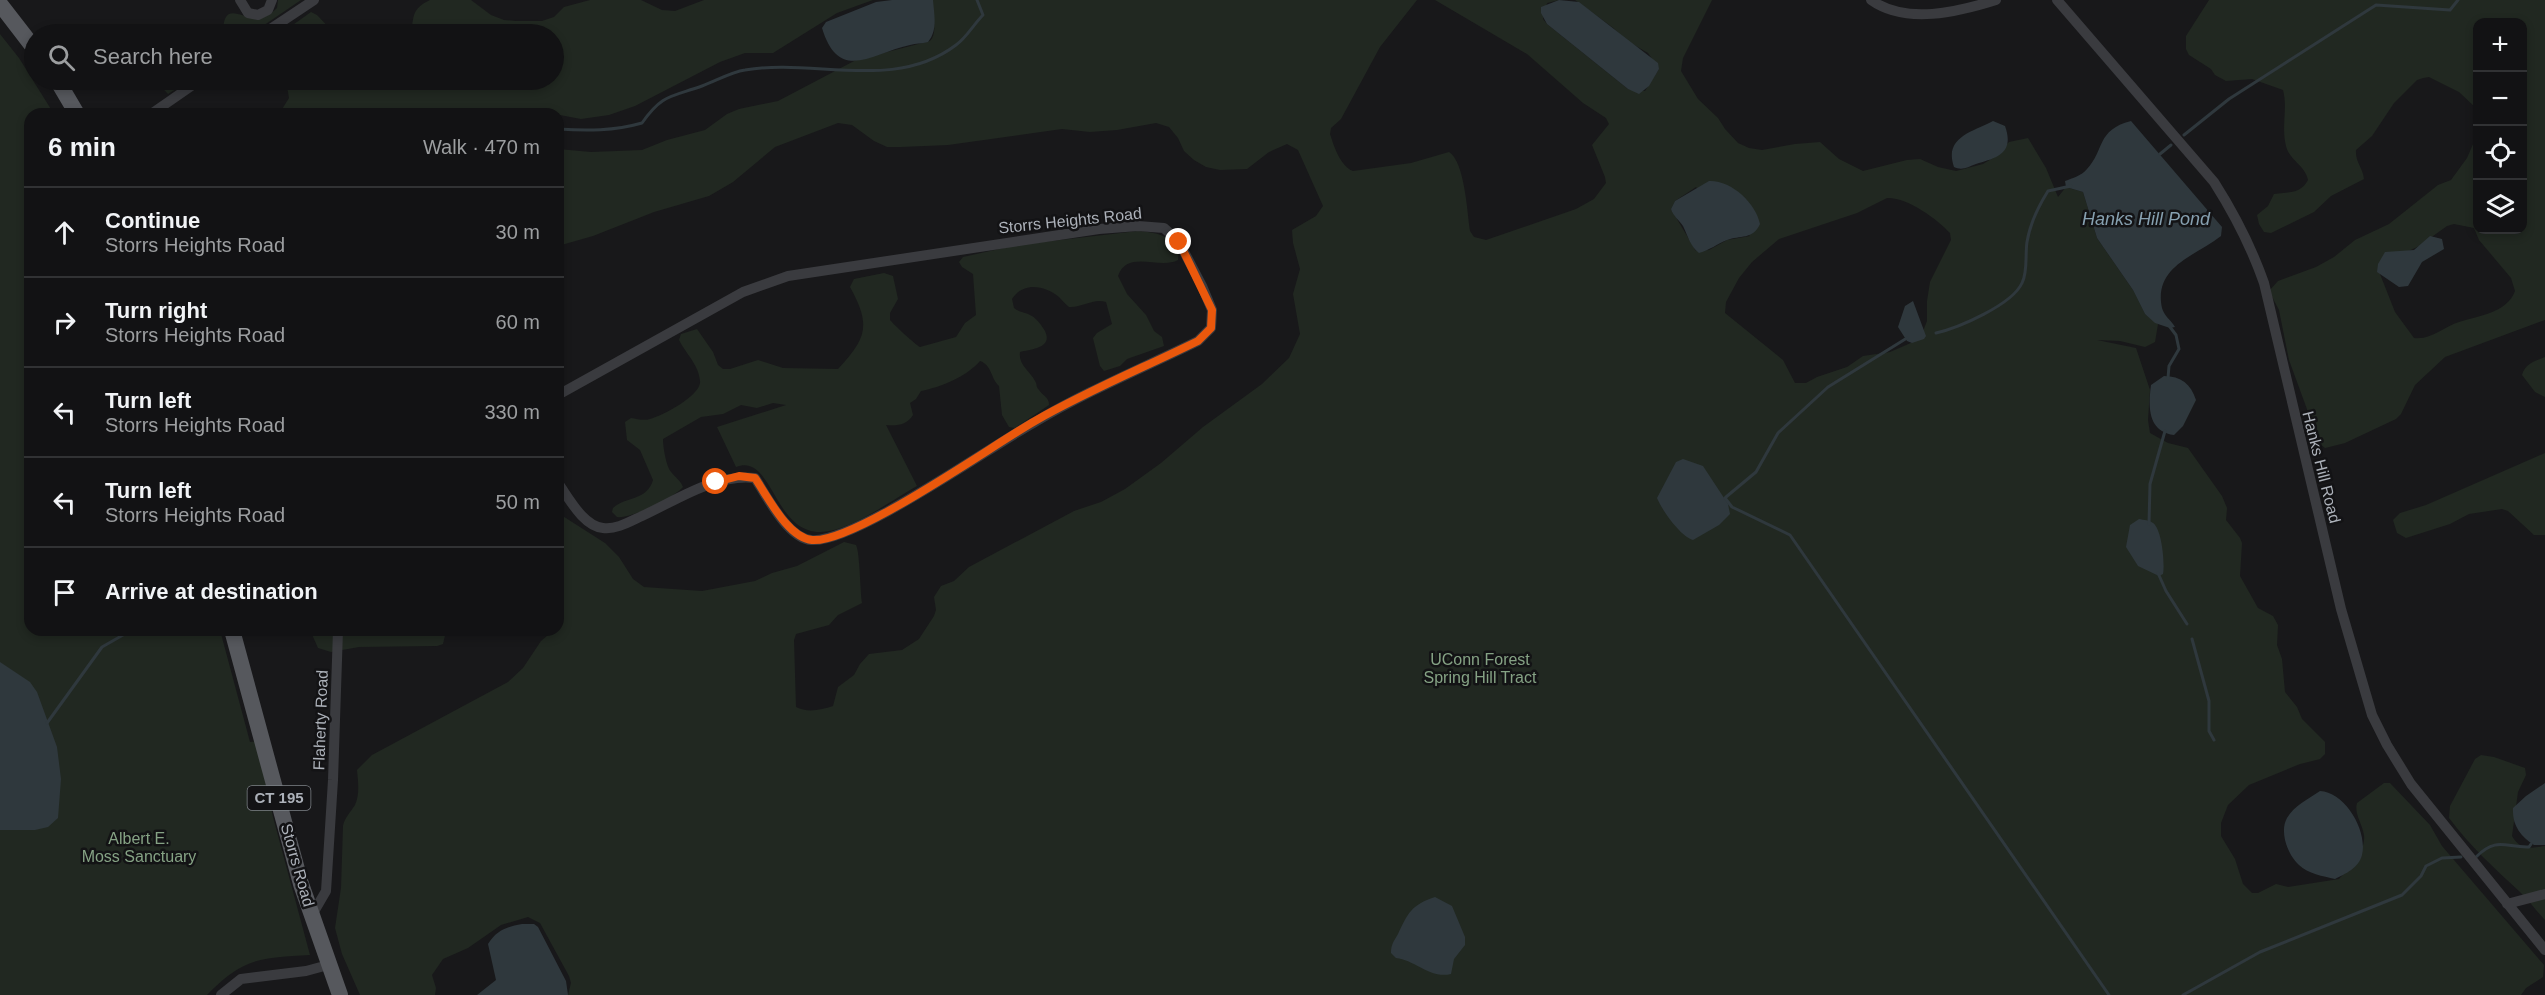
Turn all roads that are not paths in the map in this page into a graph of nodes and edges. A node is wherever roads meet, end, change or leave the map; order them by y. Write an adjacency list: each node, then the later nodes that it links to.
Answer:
1 (240, 0): 2 (street)
2 (272, 0)
3 (314, 0): 8 (street)
4 (1871, 0): 5 (street)
5 (1996, 0)
6 (2056, 0): 19 (street, Hanks Hill Road)
7 (0, 4): 9 (main road)
8 (278, 24)
9 (24, 35)
10 (63, 90): 12 (main road)
11 (186, 90): 13 (street)
12 (73, 108)
13 (160, 108)
14 (564, 392): 15 (street, Storrs Heights Road)
15 (564, 491)
16 (234, 636): 20 (main road, Storrs Road / CT 195)
17 (338, 636): 20 (street, Flaherty Road)
18 (2545, 894): 19 (street)
19 (2507, 904): 21 (street, Hanks Hill Road)
20 (312, 915): 22 (main road, Storrs Road / CT 195)
21 (2545, 950)
22 (328, 965): 23 (street); 24 (main road, Storrs Road / CT 195)
23 (221, 995)
24 (340, 995)

